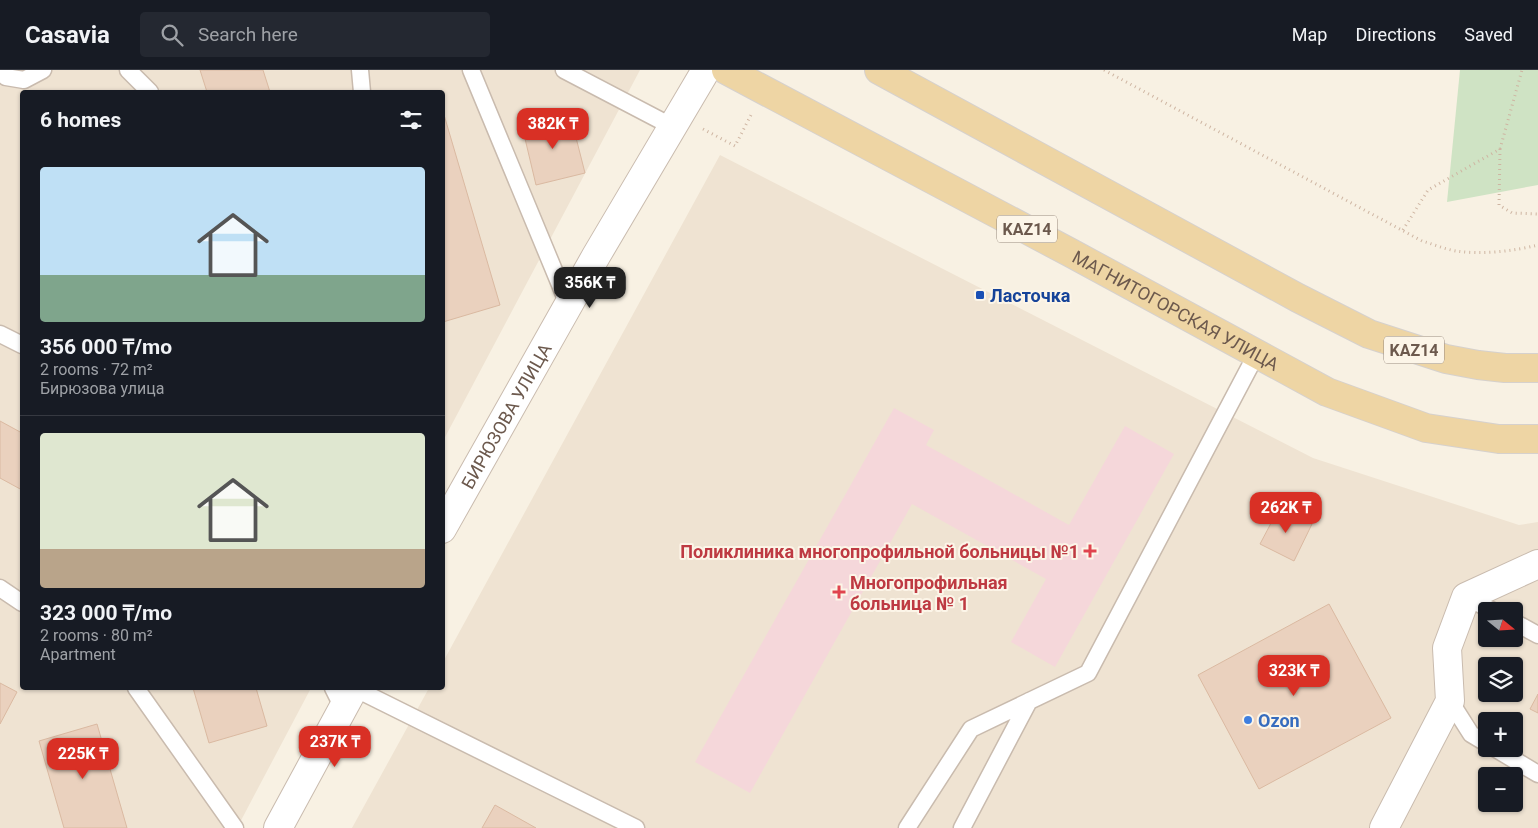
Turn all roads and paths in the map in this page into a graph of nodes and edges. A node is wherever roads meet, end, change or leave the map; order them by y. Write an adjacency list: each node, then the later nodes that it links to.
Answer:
1 (43, 70): 11 (lane)
2 (128, 70): 12 (lane)
3 (360, 70): 13 (lane)
4 (471, 70): 19 (lane)
5 (564, 70): 14 (lane)
6 (706, 70): 14 (street, БИРЮЗОВА УЛИЦА)
7 (726, 70): 22 (main road, МАГНИТОГОРСКАЯ УЛИЦА / KAZ14)
8 (879, 70): 23 (main road, KAZ14)
9 (1104, 70): 17 (path)
10 (1522, 70): 15 (path)
11 (0, 73)
12 (148, 90)
13 (362, 90)
14 (673, 127): 19 (street, БИРЮЗОВА УЛИЦА)
15 (1500, 149): 16 (path); 17 (path)
16 (1538, 214)
17 (1403, 230): 18 (path)
18 (1538, 245)
19 (568, 304): 25 (street, БИРЮЗОВА УЛИЦА)
20 (0, 334): 21 (lane)
21 (20, 344)
22 (1257, 353): 24 (main road, МАГНИТОГОРСКАЯ УЛИЦА / KAZ14); 35 (lane)
23 (1538, 368)
24 (1538, 439)
25 (445, 519)
26 (1538, 564): 28 (street)
27 (0, 588): 29 (lane)
28 (1466, 597): 30 (lane); 36 (street)
29 (20, 602)
30 (1478, 603)
31 (1523, 627): 32 (lane)
32 (1538, 635)
33 (137, 690): 40 (lane)
34 (343, 694): 41 (street); 42 (lane)
35 (1029, 701): 43 (lane); 44 (lane)
36 (1450, 701): 37 (lane); 45 (street)
37 (1478, 738)
38 (1509, 757): 39 (lane)
39 (1538, 774)
40 (235, 828)
41 (278, 828)
42 (636, 828)
43 (906, 828)
44 (962, 828)
45 (1384, 828)

